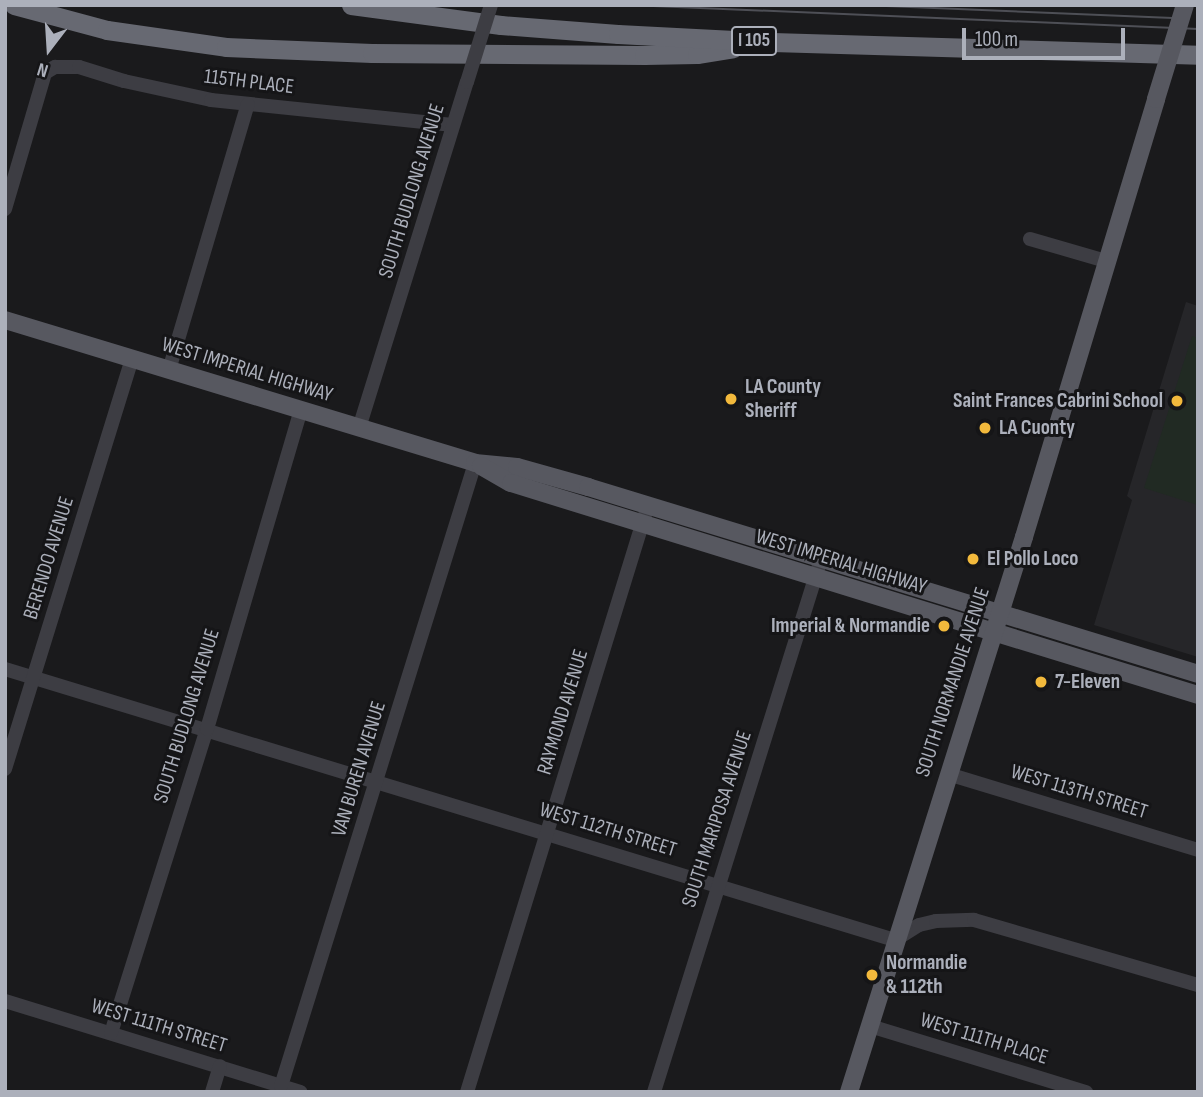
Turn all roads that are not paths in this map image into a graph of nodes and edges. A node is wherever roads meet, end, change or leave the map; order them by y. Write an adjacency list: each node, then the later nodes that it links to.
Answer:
1 (15, 5): 5 (highway)
2 (351, 5): 5 (highway, I 105)
3 (491, 5): 8 (street, SOUTH BUDLONG AVENUE, bridge)
4 (1185, 5): 11 (main road, SOUTH NORMANDIE AVENUE, bridge)
5 (772, 42): 6 (highway, I 105)
6 (1198, 55)
7 (248, 104): 8 (street, 115TH PLACE); 9 (street, 115TH PLACE); 14 (street)
8 (453, 125): 16 (street, SOUTH BUDLONG AVENUE)
9 (5, 209)
10 (1030, 239): 11 (street)
11 (1106, 261): 24 (main road, SOUTH NORMANDIE AVENUE)
12 (5, 320): 13 (main road, WEST IMPERIAL HIGHWAY)
13 (132, 359): 14 (main road, WEST IMPERIAL HIGHWAY); 28 (street, BERENDO AVENUE)
14 (169, 370): 15 (main road, WEST IMPERIAL HIGHWAY)
15 (301, 410): 16 (main road, WEST IMPERIAL HIGHWAY); 30 (street, SOUTH BUDLONG AVENUE)
16 (359, 428): 17 (main road, WEST IMPERIAL HIGHWAY)
17 (475, 463): 18 (main road, WEST IMPERIAL HIGHWAY); 19 (main road, WEST IMPERIAL HIGHWAY); 33 (street, VAN BUREN AVENUE)
18 (511, 483): 19 (main road); 21 (main road, WEST IMPERIAL HIGHWAY)
19 (619, 497): 20 (main road, WEST IMPERIAL HIGHWAY)
20 (648, 505): 21 (street, RAYMOND AVENUE); 22 (main road, WEST IMPERIAL HIGHWAY)
21 (643, 524): 23 (main road, WEST IMPERIAL HIGHWAY); 34 (street, RAYMOND AVENUE)
22 (821, 559): 23 (street, SOUTH MARIPOSA AVENUE); 24 (main road, WEST IMPERIAL HIGHWAY)
23 (816, 578): 25 (main road, WEST IMPERIAL HIGHWAY); 36 (street, SOUTH MARIPOSA AVENUE)
24 (999, 614): 25 (main road, SOUTH NORMANDIE AVENUE); 27 (main road, WEST IMPERIAL HIGHWAY)
25 (993, 633): 29 (main road, WEST IMPERIAL HIGHWAY); 32 (main road, SOUTH NORMANDIE AVENUE)
26 (5, 669): 28 (street, WEST 112TH STREET)
27 (1198, 674)
28 (34, 678): 30 (street, WEST 112TH STREET); 31 (street, BERENDO AVENUE)
29 (1198, 695)
30 (206, 729): 33 (street, WEST 112TH STREET); 41 (street, SOUTH BUDLONG AVENUE)
31 (5, 769)
32 (948, 774): 35 (street, WEST 113TH STREET); 37 (main road, SOUTH NORMANDIE AVENUE)
33 (377, 782): 34 (street, WEST 112TH STREET); 43 (street, VAN BUREN AVENUE)
34 (548, 833): 36 (street, WEST 112TH STREET); 46 (street, RAYMOND AVENUE)
35 (1198, 850)
36 (718, 885): 37 (street, WEST 112TH STREET); 47 (street, SOUTH MARIPOSA AVENUE)
37 (895, 940): 38 (street); 40 (main road, SOUTH NORMANDIE AVENUE)
38 (1198, 985)
39 (5, 1001): 41 (street, WEST 111TH STREET)
40 (870, 1026): 48 (main road, SOUTH NORMANDIE AVENUE); 49 (street, WEST 111TH PLACE)
41 (111, 1033): 42 (street, WEST 111TH STREET)
42 (220, 1066): 43 (street, WEST 111TH STREET); 44 (street)
43 (281, 1086): 45 (street, WEST 111TH STREET)
44 (212, 1092)
45 (300, 1092)
46 (467, 1092)
47 (654, 1092)
48 (849, 1092)
49 (1086, 1092)

